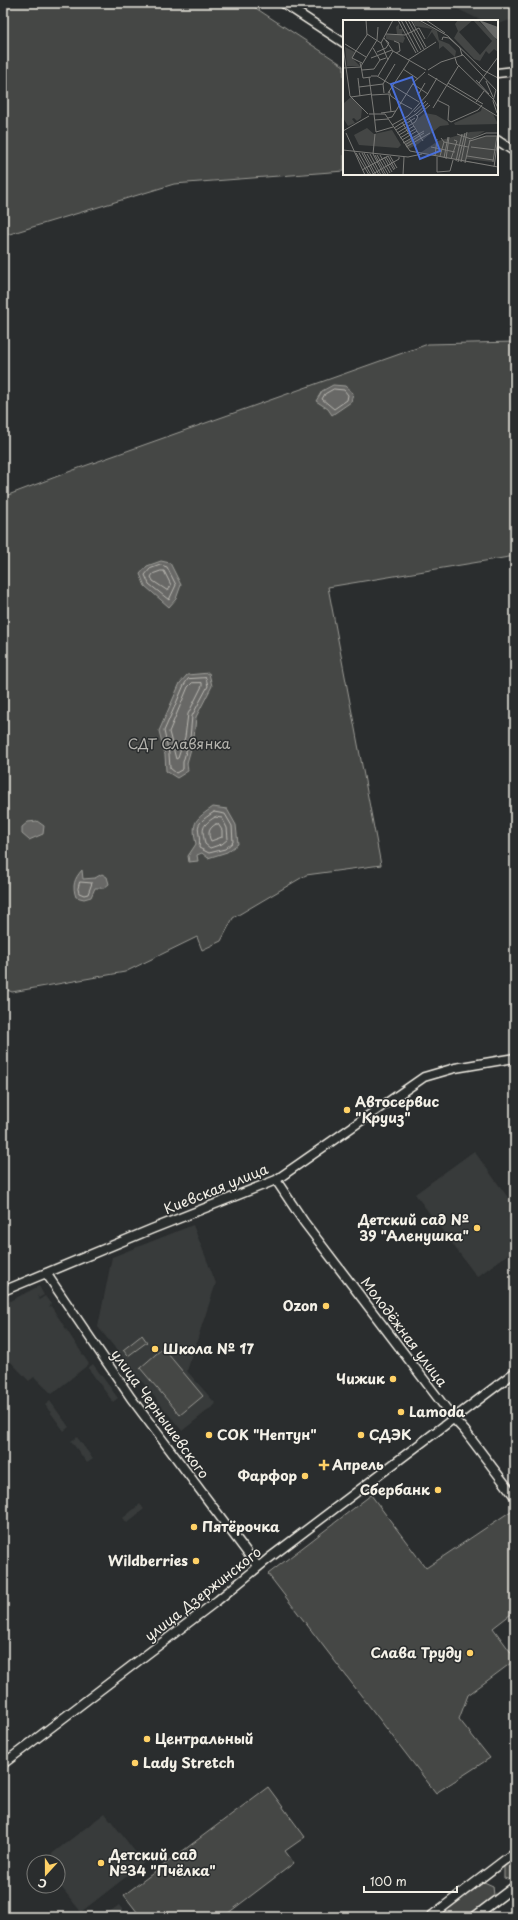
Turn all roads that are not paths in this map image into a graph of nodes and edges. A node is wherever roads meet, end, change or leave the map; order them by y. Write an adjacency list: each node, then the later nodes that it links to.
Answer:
1 (283, 3): 2 (main road)
2 (343, 41)
3 (515, 71): 4 (main road)
4 (498, 73)
5 (498, 141): 6 (main road)
6 (515, 152)
7 (515, 1058): 8 (main road, Киевская улица)
8 (276, 1180): 9 (main road, Киевская улица); 12 (main road, Молодёжная улица)
9 (46, 1273): 10 (main road, Киевская улица); 14 (main road, улица Чернышевского)
10 (3, 1291)
11 (515, 1372): 12 (main road, улица Дзержинского)
12 (454, 1419): 13 (main road, Молодёжная улица); 14 (main road, улица Дзержинского)
13 (515, 1497)
14 (258, 1567): 15 (main road, улица Дзержинского)
15 (3, 1764)
16 (515, 1852): 18 (main road)
17 (515, 1886): 19 (main road)
18 (430, 1917)
19 (474, 1917)

